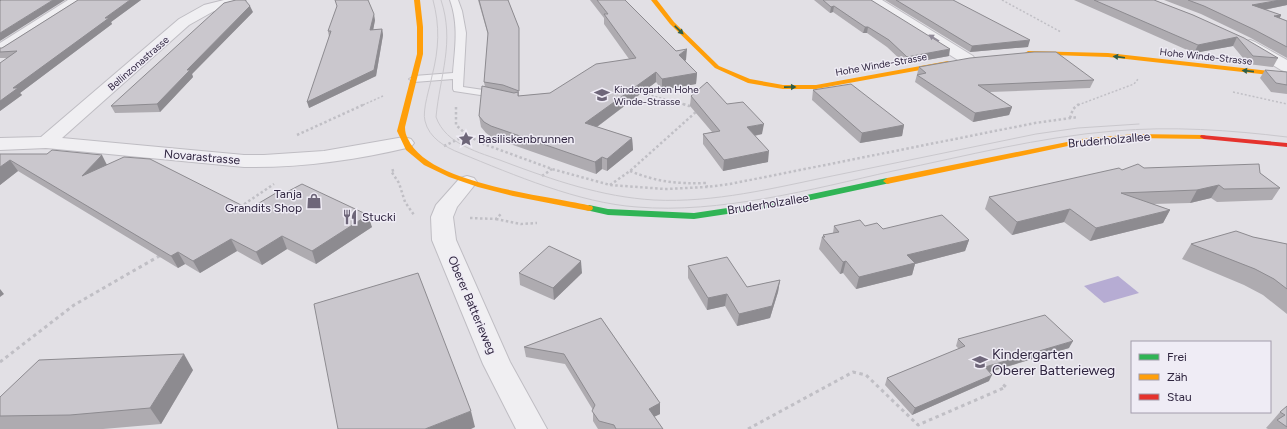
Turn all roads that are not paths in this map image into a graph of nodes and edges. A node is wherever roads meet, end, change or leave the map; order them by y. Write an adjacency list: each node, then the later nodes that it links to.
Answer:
1 (77, 0): 8 (street)
2 (239, 0): 16 (street, Bellinzonastrasse)
3 (417, 0): 14 (street)
4 (454, 0): 13 (lane)
5 (654, 0): 10 (street, Hohe Winde-Strasse, one-way to 10)
6 (873, 0): 10 (street, one-way to 6)
7 (1237, 39): 11 (street)
8 (0, 50)
9 (1017, 54): 12 (street, Hohe Winde-Strasse, one-way to 9)
10 (970, 59)
11 (1287, 67)
12 (1287, 75)
13 (457, 76): 14 (lane); 15 (lane)
14 (413, 81): 17 (street)
15 (512, 99)
16 (46, 142): 17 (street, Novarastrasse); 18 (street, Novarastrasse)
17 (404, 143): 20 (street, Bruderholzallee)
18 (0, 144)
19 (1287, 145): 20 (street, Bruderholzallee)
20 (467, 182): 21 (street, Oberer Batterieweg)
21 (532, 429)

